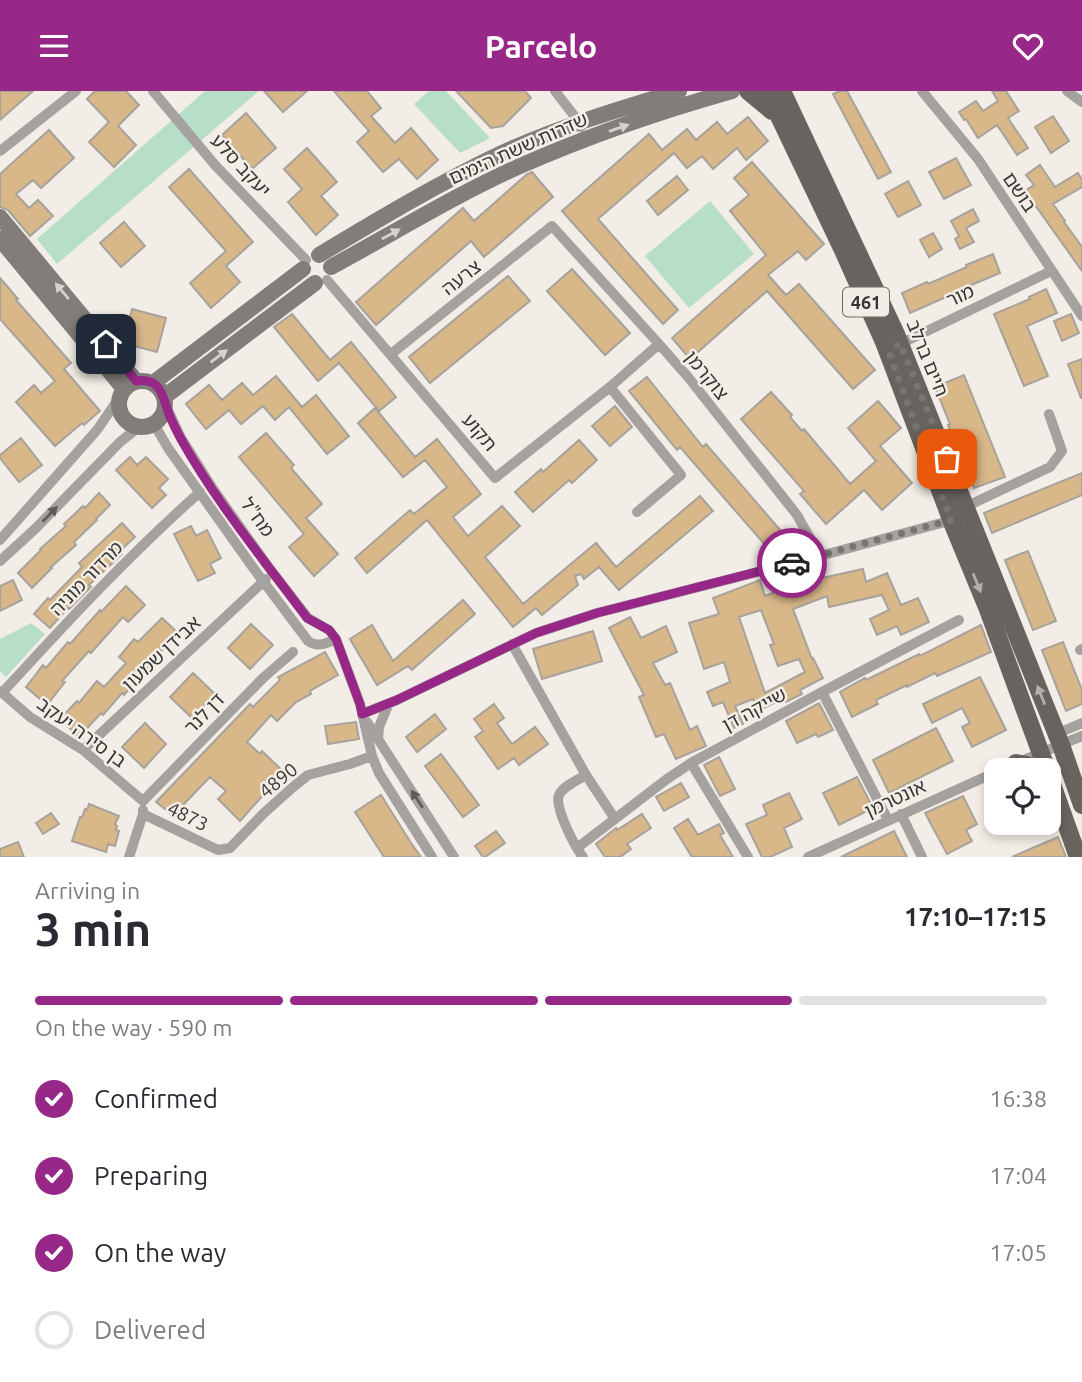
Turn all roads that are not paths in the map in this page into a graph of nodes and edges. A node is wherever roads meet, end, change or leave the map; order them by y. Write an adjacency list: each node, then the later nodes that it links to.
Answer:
1 (76, 91): 15 (street)
2 (153, 91): 19 (street, יעקב סלע)
3 (555, 91): 13 (street)
4 (676, 91): 13 (street, שדרות ששת הימים)
5 (732, 91): 14 (street, שדרות ששת הימים, one-way to 5)
6 (748, 91): 12 (main road)
7 (767, 91): 12 (main road, חיים ברלב / 461)
8 (782, 91): 24 (main road, חיים ברלב / 461)
9 (922, 91): 20 (street, בושם)
10 (1067, 91): 11 (street)
11 (1082, 102)
12 (780, 118): 24 (main road, חיים ברלב / 461)
13 (579, 122): 14 (street); 19 (street, שדרות ששת הימים)
14 (586, 139): 21 (street, שדרות ששת הימים, one-way to 14)
15 (0, 151)
16 (0, 217): 27 (street, one-way to 16)
17 (552, 226): 23 (street, צוקרמן); 25 (street, צרעה)
18 (0, 239): 27 (street)
19 (310, 262): 21 (street); 21 (street); 27 (street, שדרות ששת הימים)
20 (1051, 271): 22 (street, בושם); 24 (street, מור)
21 (324, 277): 25 (street, תקוע); 28 (street, שדרות ששת הימים, one-way to 21)
22 (1082, 316)
23 (659, 344): 26 (street, תקוע); 35 (street, צוקרמן)
24 (895, 350): 33 (main road, חיים ברלב / 461)
25 (391, 354): 26 (street, תקוע)
26 (610, 387): 32 (street)
27 (133, 388): 28 (street); 30 (street); 34 (street, שדרות ששת הימים)
28 (165, 401): 30 (street); 37 (street, מח"ל)
29 (1049, 414): 33 (street)
30 (147, 425): 31 (street, מח"ל); 36 (street, one-way to 30)
31 (200, 492): 38 (street, מח"ל); 43 (street, מרדור מוניה)
32 (637, 512)
33 (962, 514): 35 (street); 50 (main road, חיים ברלב / 461, one-way to 33); 52 (main road, חיים ברלב / 461, one-way to 52)
34 (0, 540)
35 (820, 556): 41 (street)
36 (0, 561)
37 (274, 573): 38 (street, אבידן שמעון); 40 (street, מח"ל)
38 (263, 581): 40 (street, מח"ל); 51 (street, אבידן שמעון)
39 (959, 620): 44 (street, שייקה דן)
40 (336, 639): 46 (street)
41 (512, 644): 45 (street); 57 (street)
42 (293, 652): 59 (street, דן לנר)
43 (1, 692): 51 (street, בן סירה יעקב)
44 (822, 692): 56 (street, שייקה דן); 65 (street)
45 (389, 703): 46 (street); 49 (street)
46 (362, 714): 49 (street); 53 (street)
47 (1082, 723): 50 (street)
48 (1082, 736): 50 (street)
49 (378, 739): 70 (street, one-way to 49)
50 (1059, 740): 52 (street, אונטרמן); 60 (main road, חיים ברלב / 461)
51 (83, 750): 59 (street, בן סירה יעקב)
52 (1041, 752): 54 (street, אונטרמן); 55 (main road, חיים ברלב / 461)
53 (372, 756): 66 (street, 4890); 69 (street)
54 (1027, 758)
55 (1043, 758)
56 (691, 763): 64 (street, שייקה דן); 71 (street)
57 (586, 775): 64 (street); 67 (street)
58 (984, 777): 63 (street, אונטרמן)
59 (143, 801): 62 (street)
60 (1082, 805)
61 (1061, 810): 74 (main road, חיים ברלב / 461)
62 (143, 814): 66 (street, 4873); 68 (street)
63 (901, 814): 65 (street, אונטרמן); 73 (street)
64 (615, 819): 67 (street, שייקה דן)
65 (888, 820): 72 (street, אונטרמן)
66 (218, 850)
67 (580, 853)
68 (129, 857)
69 (432, 857)
70 (454, 857)
71 (748, 857)
72 (808, 857)
73 (922, 857)
74 (1078, 857)

